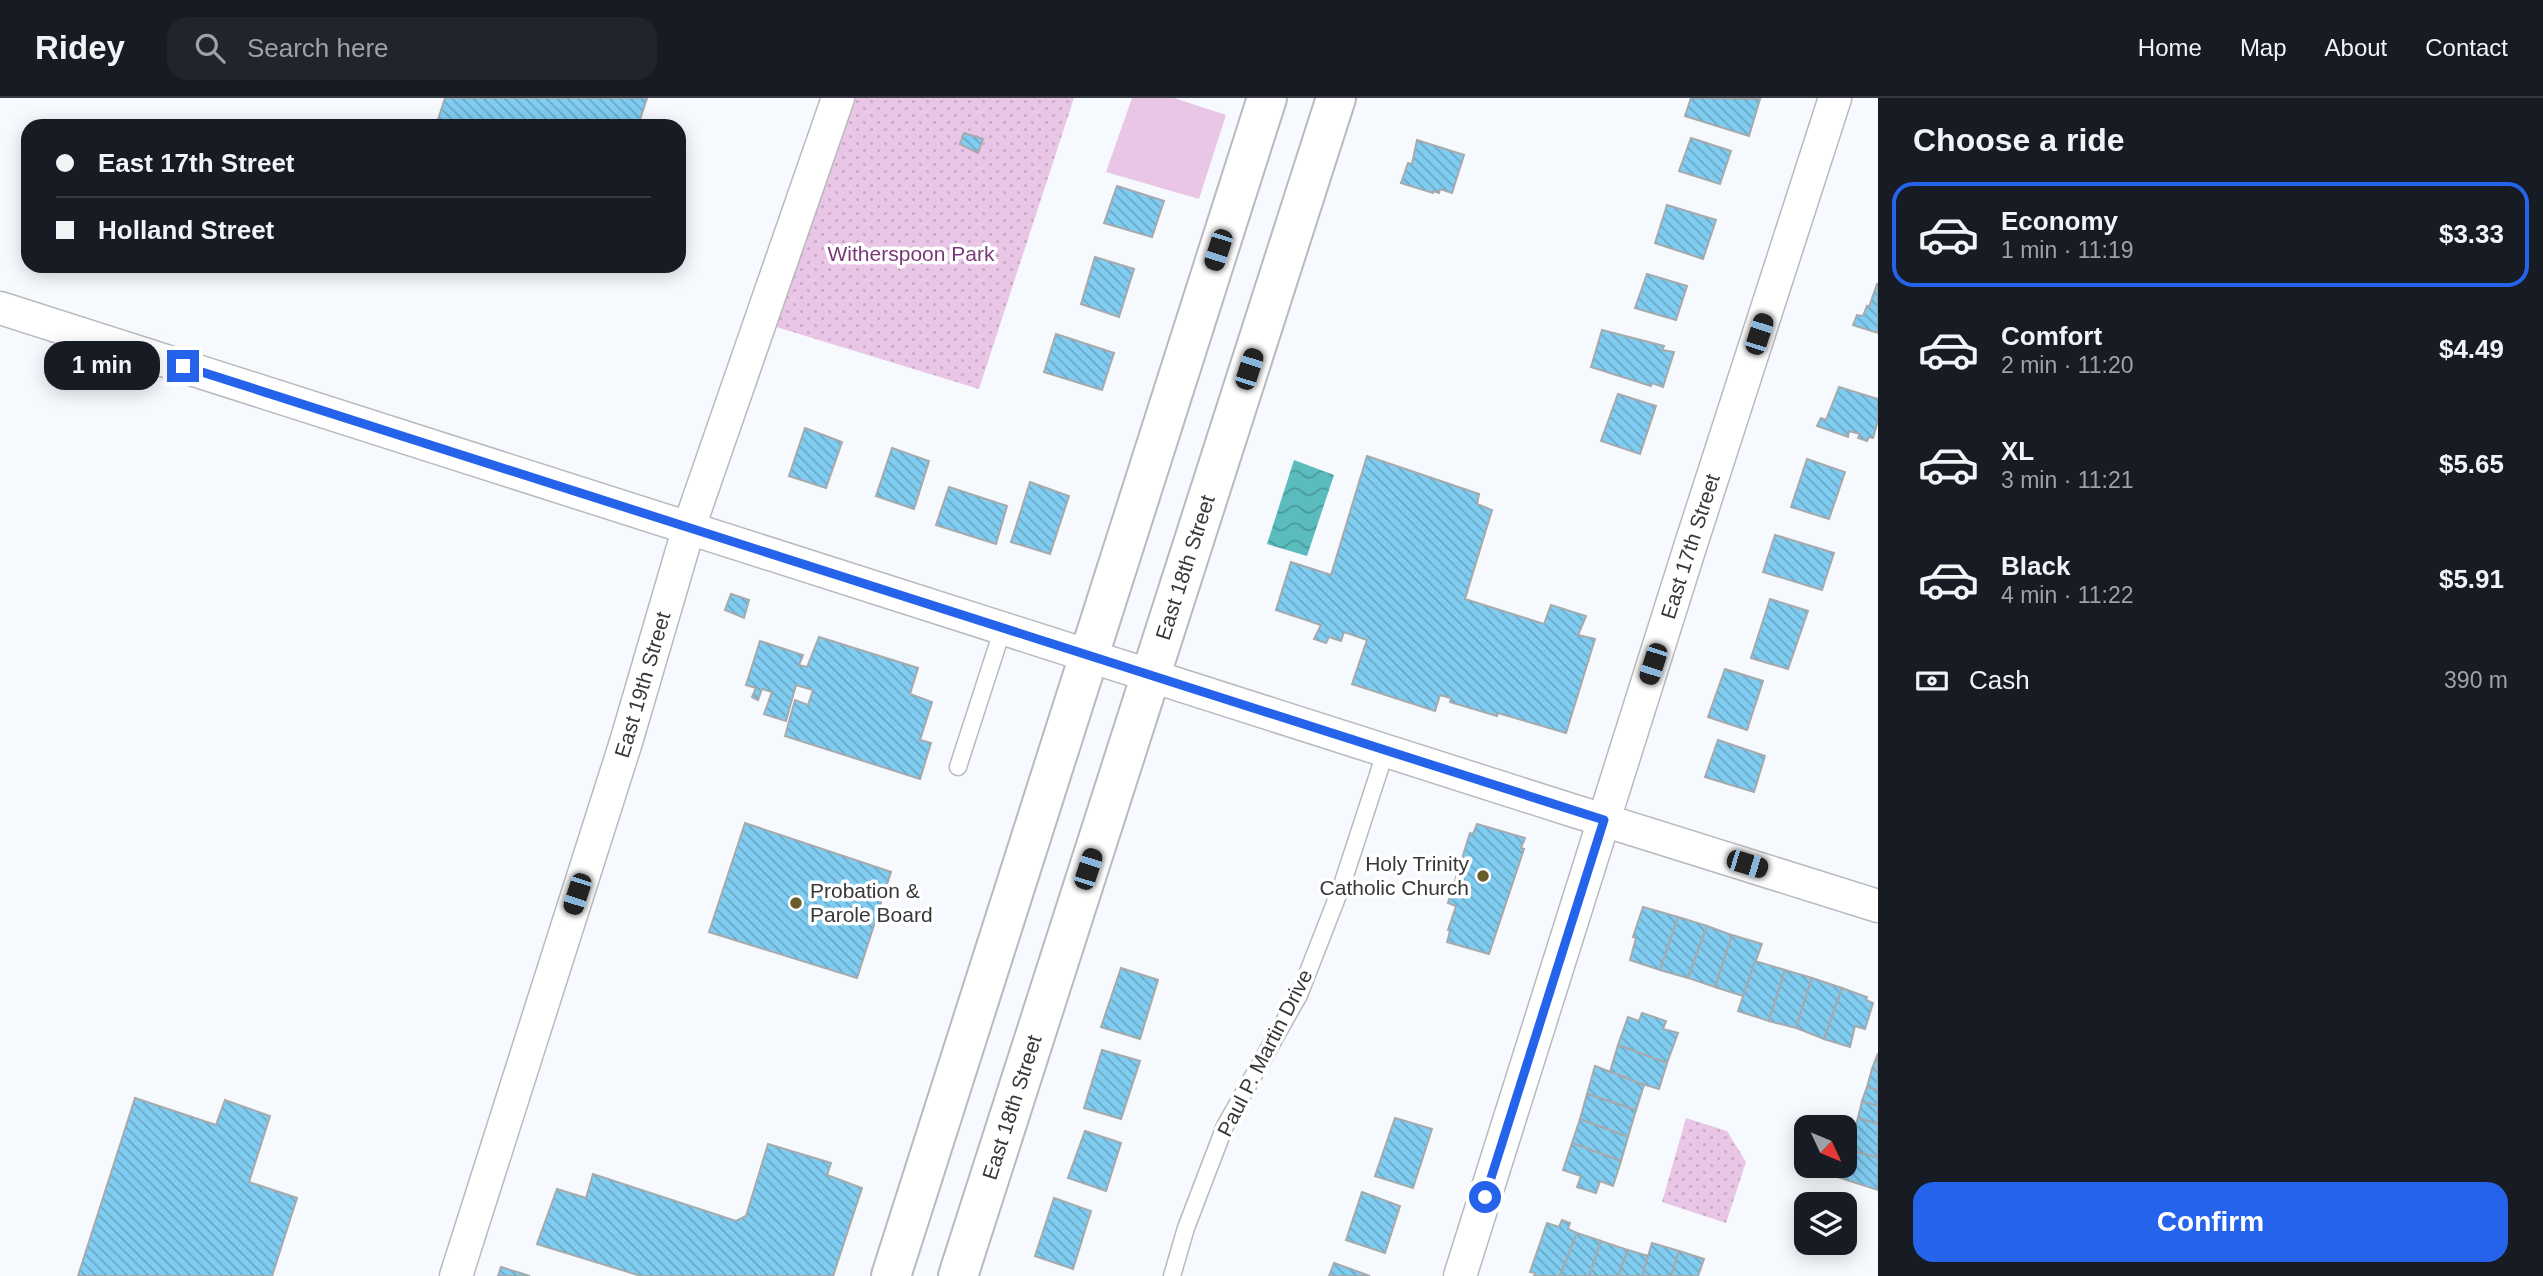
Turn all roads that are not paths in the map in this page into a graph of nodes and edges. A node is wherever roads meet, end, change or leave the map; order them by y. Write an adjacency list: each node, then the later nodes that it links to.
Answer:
1 (838, 98): 6 (street, East 19th Street)
2 (1266, 98): 8 (main road)
3 (1336, 98): 9 (main road, East 18th Street)
4 (1835, 98): 12 (street, East 17th Street)
5 (0, 307): 6 (street)
6 (689, 527): 7 (street); 14 (street, East 19th Street)
7 (1003, 628): 8 (street); 11 (lane)
8 (1089, 654): 9 (street); 15 (main road)
9 (1151, 674): 10 (street); 16 (main road, East 18th Street)
10 (1386, 750): 12 (street); 17 (lane, Paul P. Martin Drive)
11 (958, 766)
12 (1604, 820): 13 (street); 18 (street, East 17th Street)
13 (1878, 906)
14 (456, 1276)
15 (891, 1276)
16 (958, 1276)
17 (1172, 1276)
18 (1460, 1276)

